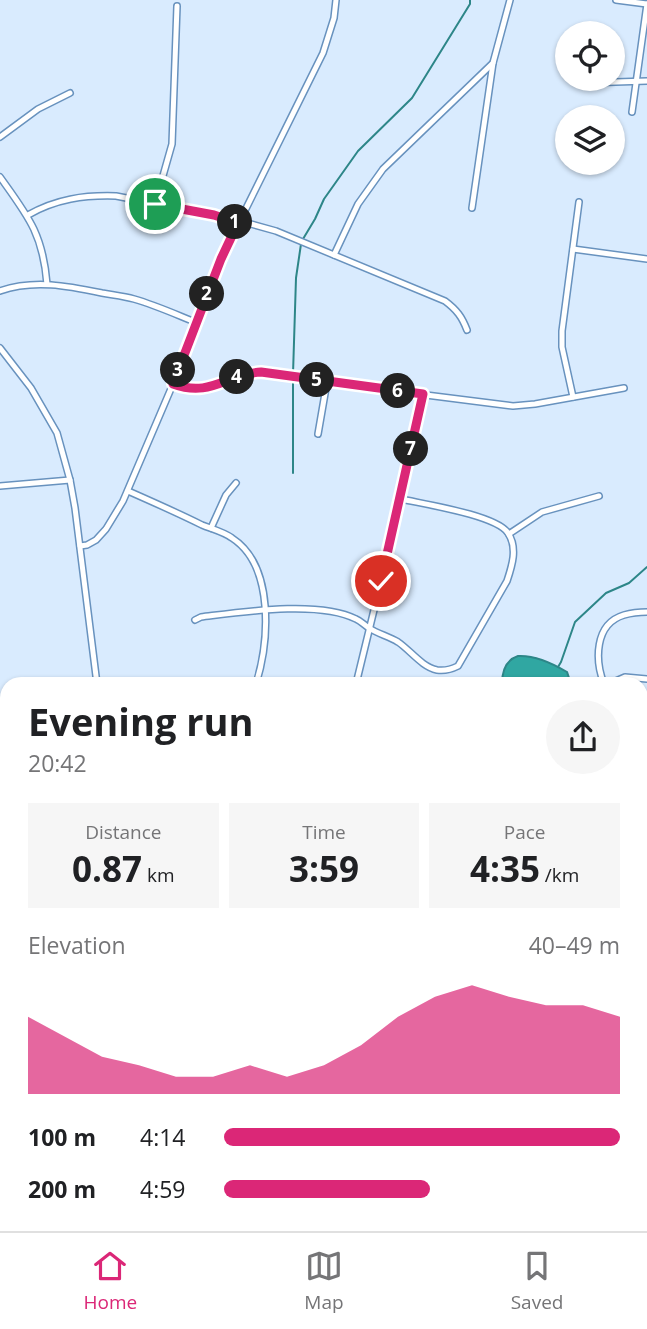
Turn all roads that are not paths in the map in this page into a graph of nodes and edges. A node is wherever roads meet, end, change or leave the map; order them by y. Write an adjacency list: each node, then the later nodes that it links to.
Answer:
1 (336, 0): 18 (street)
2 (510, 0): 6 (street)
3 (616, 0): 4 (street)
4 (647, 4): 8 (street)
5 (177, 6): 15 (street)
6 (493, 63): 16 (street); 20 (street)
7 (625, 82): 8 (street)
8 (636, 82): 9 (street); 11 (street)
9 (647, 82)
10 (70, 93): 12 (street)
11 (632, 112)
12 (0, 137)
13 (0, 177): 17 (street)
14 (579, 202): 19 (street)
15 (155, 204): 17 (street); 18 (street)
16 (472, 208)
17 (28, 215): 22 (street)
18 (238, 223): 20 (street); 24 (street)
19 (573, 249): 21 (street); 31 (street)
20 (334, 255): 25 (street)
21 (647, 259)
22 (47, 284): 23 (street); 24 (street)
23 (0, 291)
24 (195, 322): 28 (street)
25 (467, 330)
26 (0, 348): 33 (street)
27 (327, 382): 28 (street); 30 (street); 32 (street)
28 (173, 384): 36 (street)
29 (624, 388): 31 (street)
30 (423, 394): 31 (street); 38 (street)
31 (573, 397)
32 (318, 434)
33 (70, 480): 35 (street); 41 (street)
34 (236, 483): 39 (street)
35 (0, 485)
36 (128, 491): 39 (street); 41 (street)
37 (599, 496): 40 (street)
38 (401, 499): 40 (street); 45 (street)
39 (211, 528): 42 (street)
40 (509, 534): 45 (street)
41 (80, 546): 46 (street)
42 (264, 610): 44 (street); 45 (street); 47 (street)
43 (647, 612): 49 (street)
44 (195, 621)
45 (368, 628): 48 (street)
46 (96, 677)
47 (257, 677)
48 (358, 677)
49 (603, 677)

